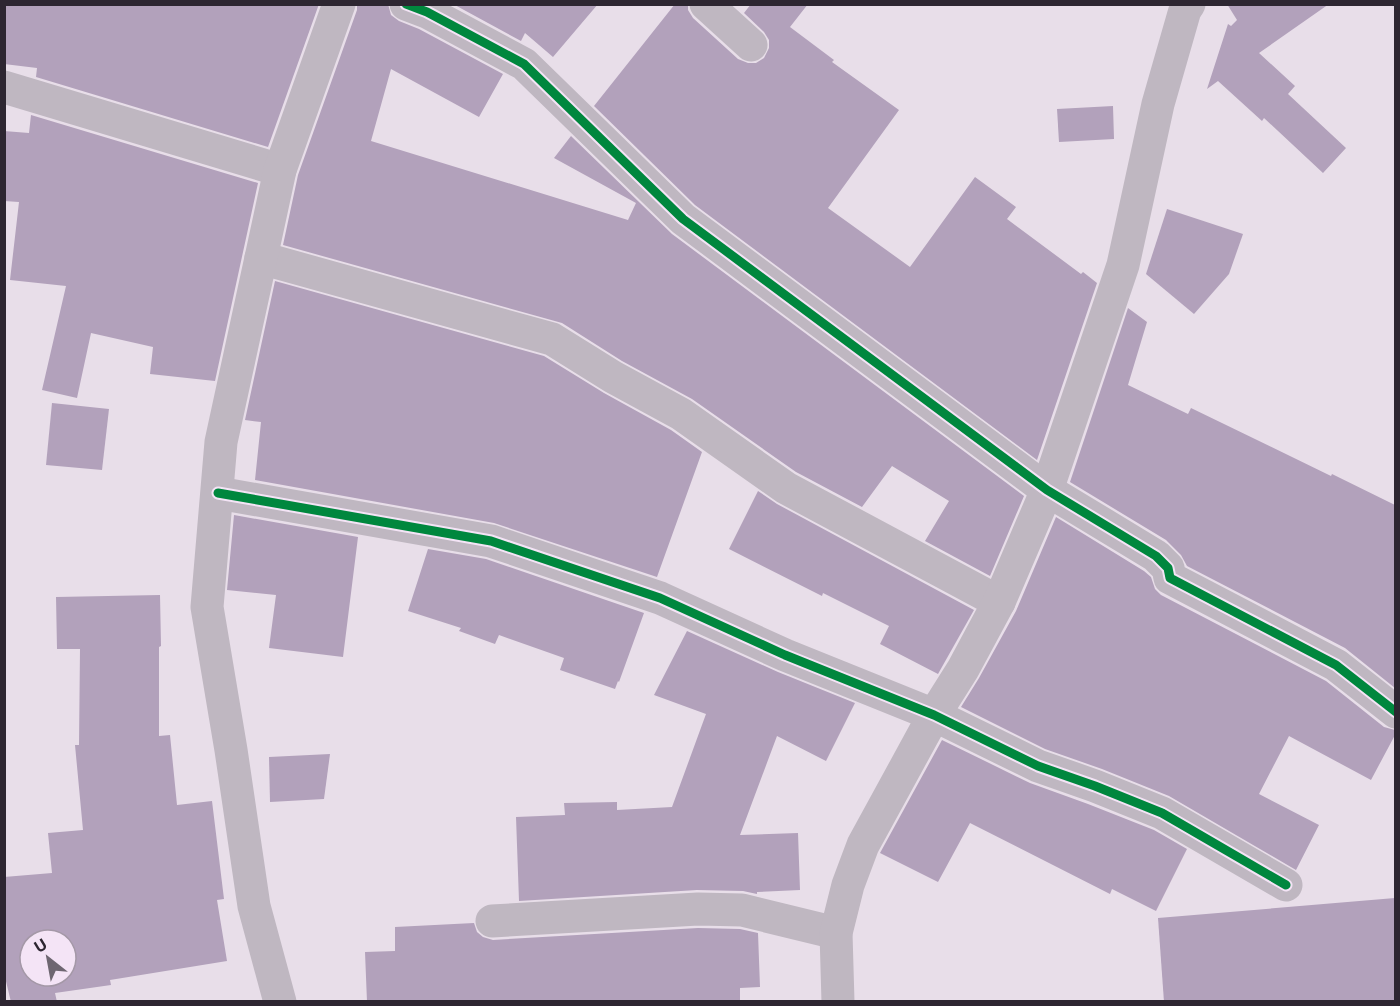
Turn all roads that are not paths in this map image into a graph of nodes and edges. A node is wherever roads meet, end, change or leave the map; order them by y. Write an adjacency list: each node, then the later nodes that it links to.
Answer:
1 (339, 4): 7 (street)
2 (406, 4): 9 (street)
3 (706, 4): 5 (street)
4 (1185, 6): 9 (street)
5 (751, 45)
6 (4, 87): 7 (street)
7 (280, 170): 8 (street)
8 (261, 258): 10 (street); 11 (street)
9 (1047, 490): 11 (street); 12 (street)
10 (218, 493): 13 (street); 17 (street)
11 (999, 602): 13 (street)
12 (1395, 712)
13 (934, 715): 14 (street); 16 (street)
14 (1286, 885)
15 (492, 921): 16 (street)
16 (836, 933): 18 (street)
17 (280, 1002)
18 (838, 1002)

